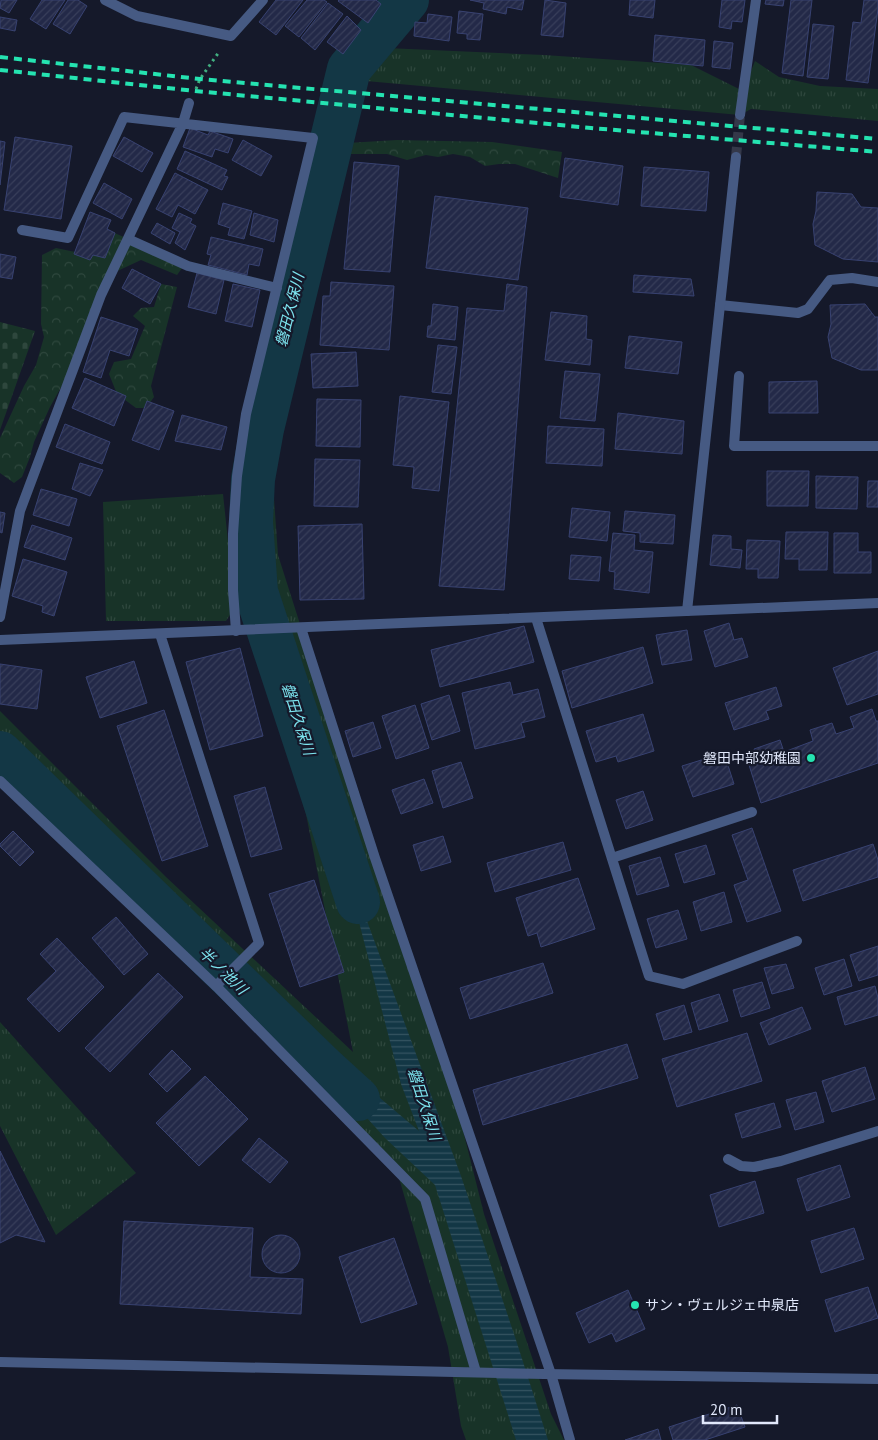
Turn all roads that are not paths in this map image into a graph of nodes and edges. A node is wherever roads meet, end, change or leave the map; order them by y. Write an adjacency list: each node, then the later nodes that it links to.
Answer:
1 (105, 0): 2 (street)
2 (263, 0)
3 (756, 0): 5 (street)
4 (189, 103): 6 (street)
5 (740, 115)
6 (183, 123): 8 (street); 9 (street); 11 (street)
7 (736, 156): 12 (street)
8 (22, 230)
9 (128, 239): 11 (street); 17 (street)
10 (878, 282): 12 (street)
11 (277, 288): 20 (street)
12 (720, 305): 16 (street)
13 (739, 376): 14 (street)
14 (878, 446)
15 (878, 603): 16 (street)
16 (687, 611): 18 (street)
17 (0, 617)
18 (536, 618): 19 (street); 25 (street)
19 (297, 628): 20 (street); 32 (street)
20 (236, 631): 21 (street)
21 (160, 634): 22 (street); 27 (street)
22 (0, 640)
23 (0, 781): 27 (street)
24 (752, 812): 25 (street)
25 (612, 858): 26 (street)
26 (797, 941)
27 (216, 986): 31 (street)
28 (878, 1131): 29 (street)
29 (728, 1159)
30 (0, 1362): 31 (street)
31 (479, 1372): 32 (street)
32 (548, 1374): 33 (street); 34 (street)
33 (878, 1379)
34 (570, 1440)

